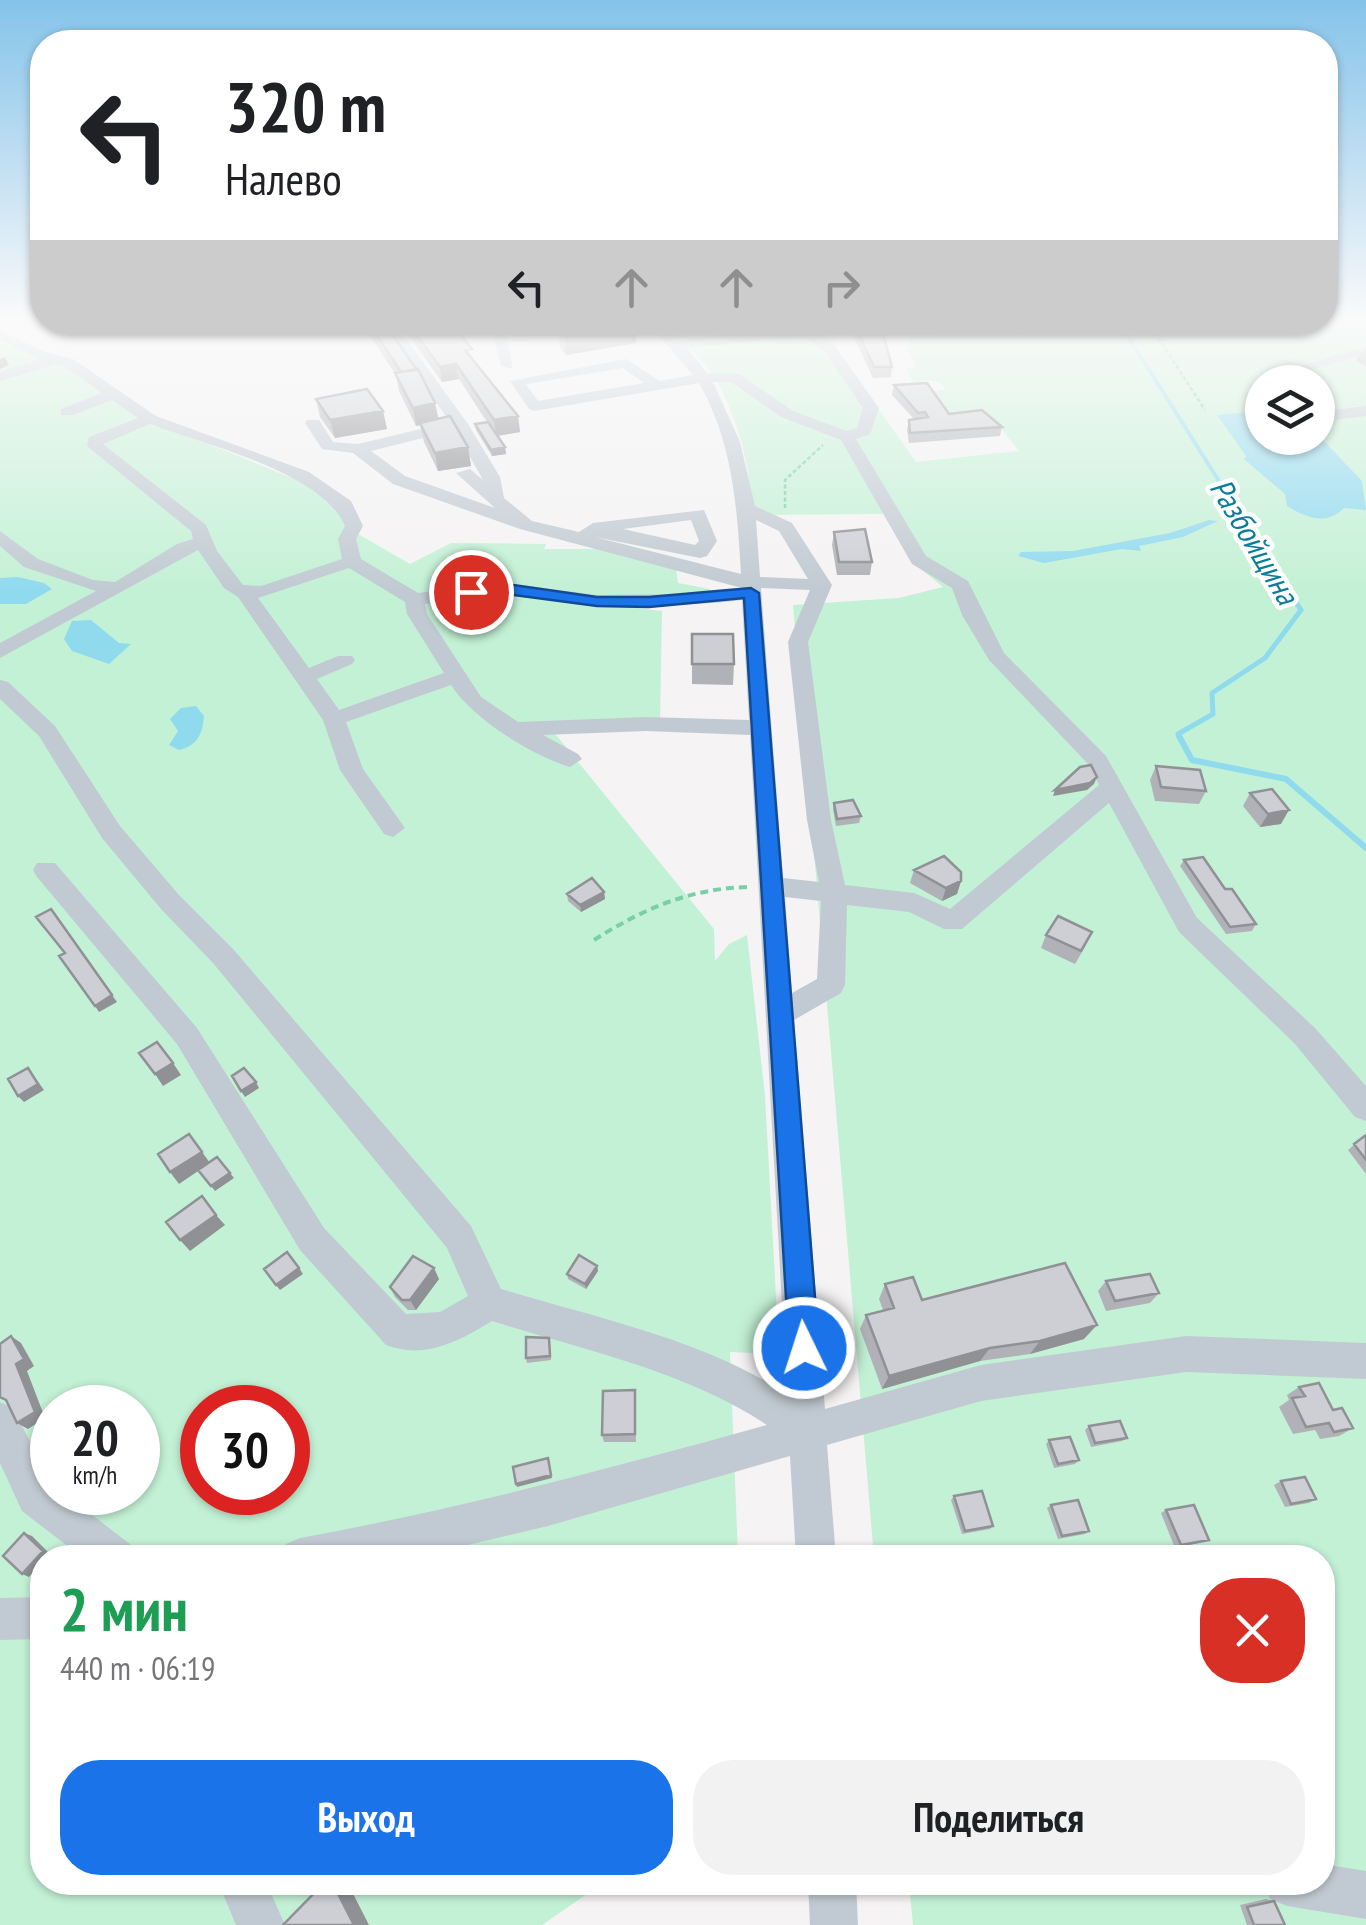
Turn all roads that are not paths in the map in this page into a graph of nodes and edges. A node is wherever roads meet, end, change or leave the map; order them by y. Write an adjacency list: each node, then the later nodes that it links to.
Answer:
1 (70, 411): 8 (street)
2 (139, 411): 10 (street)
3 (451, 411): 12 (street)
4 (721, 411): 17 (street)
5 (782, 411): 13 (street)
6 (870, 411): 13 (street)
7 (1366, 411): 9 (street)
8 (67, 412)
9 (1335, 415)
10 (150, 419): 21 (street); 22 (street)
11 (313, 424): 14 (street)
12 (460, 424): 14 (street); 16 (street)
13 (839, 435): 37 (street)
14 (358, 449): 18 (street)
15 (464, 472): 16 (street)
16 (496, 500): 18 (street)
17 (746, 509): 23 (street); 24 (street)
18 (526, 526): 19 (street)
19 (588, 534): 19 (street); 24 (street)
20 (0, 536): 25 (street)
21 (201, 543): 25 (street); 26 (street)
22 (352, 562): 26 (street); 27 (street)
23 (822, 585): 24 (street); 41 (street)
24 (751, 587): 27 (street); 34 (street)
25 (118, 588): 28 (street)
26 (245, 594): 30 (street)
27 (416, 598): 31 (street)
28 (0, 652)
29 (345, 660): 30 (street)
30 (307, 676): 33 (street)
31 (454, 676): 33 (street); 35 (street)
32 (0, 687): 44 (street)
33 (334, 719): 38 (street)
34 (763, 728): 35 (street); 40 (street)
35 (515, 729): 36 (street)
36 (570, 759)
37 (1113, 786): 41 (street); 43 (street)
38 (393, 828)
39 (46, 870): 44 (street)
40 (772, 886): 41 (street); 42 (street)
41 (834, 895): 42 (street)
42 (782, 1013): 47 (street)
43 (1366, 1108)
44 (488, 1303): 47 (street)
45 (1366, 1361): 47 (street)
46 (0, 1421): 48 (street)
47 (810, 1431): 49 (street); 50 (street)
48 (99, 1545)
49 (371, 1545)
50 (815, 1545)
51 (0, 1618): 52 (street)
52 (30, 1618)
53 (1335, 1890): 56 (street)
54 (247, 1895): 57 (street)
55 (833, 1895): 58 (street)
56 (1366, 1895)
57 (261, 1925)
58 (834, 1925)

